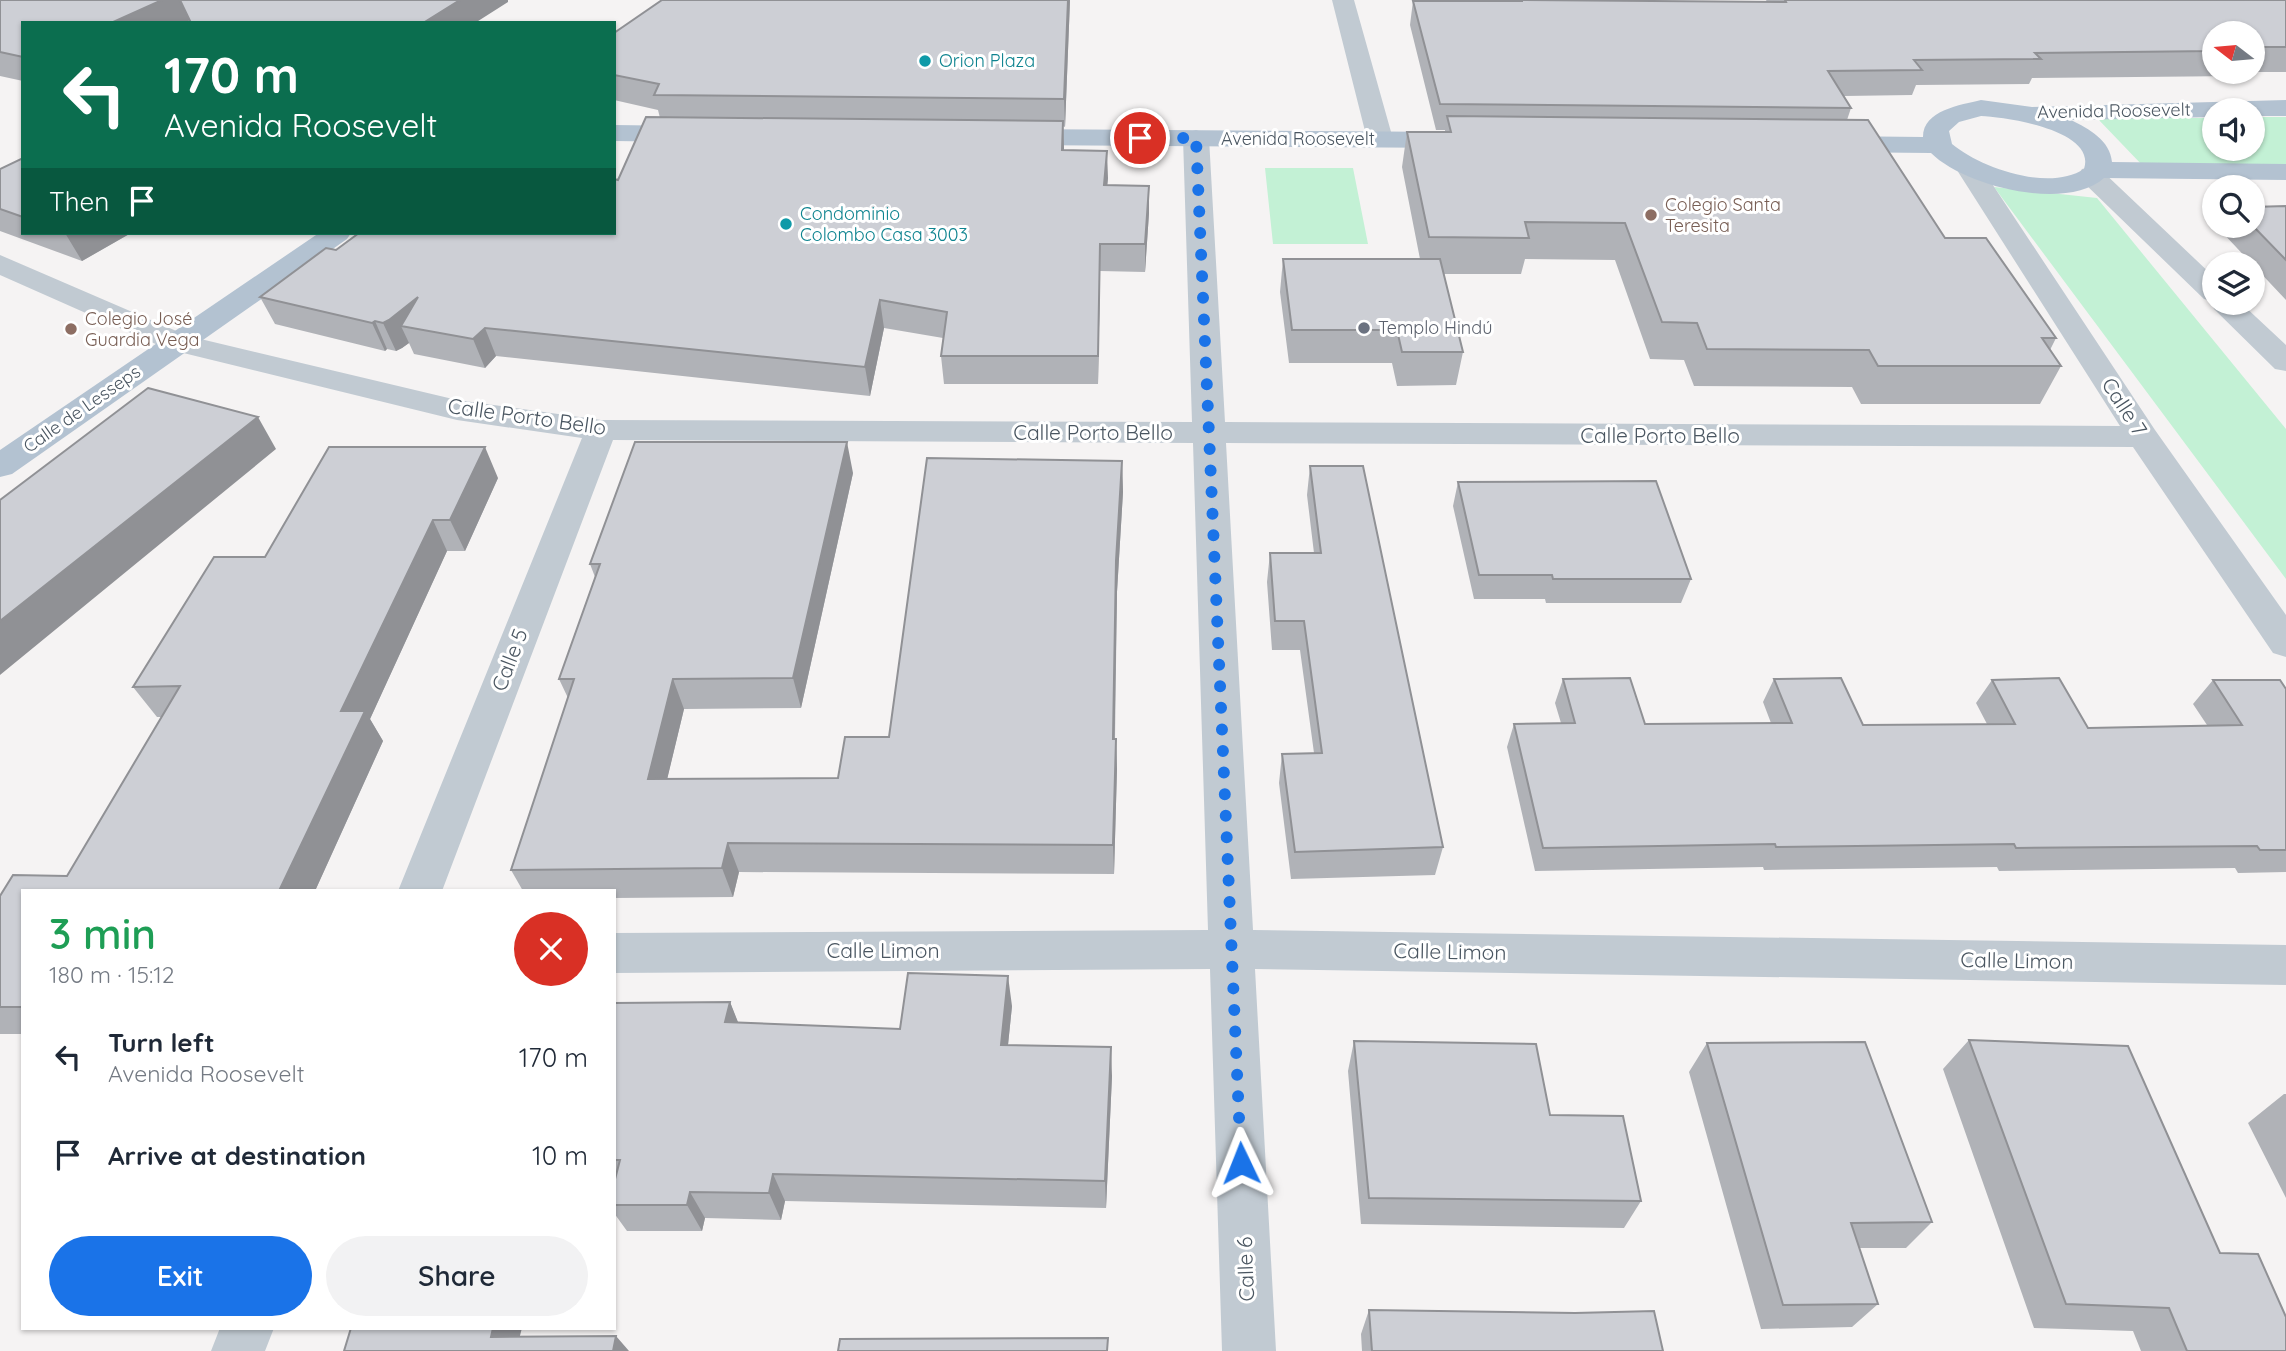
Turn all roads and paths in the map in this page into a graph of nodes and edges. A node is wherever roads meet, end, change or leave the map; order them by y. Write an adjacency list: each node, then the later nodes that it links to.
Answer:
1 (1343, 0): 8 (street)
2 (2286, 108): 3 (main road, Avenida Roosevelt)
3 (2026, 113): 11 (main road); 14 (main road)
4 (616, 133): 5 (main road)
5 (711, 134)
6 (988, 136): 7 (main road, Avenida Roosevelt)
7 (1196, 138): 8 (main road, Avenida Roosevelt); 22 (street, Calle 6)
8 (1380, 139): 9 (main road, Avenida Roosevelt)
9 (1478, 140)
10 (1800, 143): 11 (main road)
11 (1939, 145): 12 (main road)
12 (1968, 167): 14 (main road); 23 (street, Calle 7)
13 (2286, 172): 14 (main road)
14 (2094, 173): 17 (street)
15 (334, 235): 19 (main road, Calle de Lesseps)
16 (0, 264): 19 (street, Calle Porto Bello)
17 (2202, 281)
18 (2237, 315): 20 (street)
19 (178, 343): 21 (street, Calle Porto Bello); 24 (main road, Calle de Lesseps)
20 (2286, 362)
21 (601, 430): 22 (street, Calle Porto Bello); 26 (street, Calle 5)
22 (1209, 434): 23 (street, Calle Porto Bello); 27 (street, Calle 6)
23 (2143, 437): 25 (street, Calle 7)
24 (0, 466)
25 (2286, 643)
26 (421, 889)
27 (1232, 949): 28 (street, Calle Limon); 29 (street, Calle Limon); 32 (street, Calle 6)
28 (616, 953)
29 (2286, 965)
30 (246, 1330): 31 (street)
31 (238, 1351)
32 (1249, 1351)

